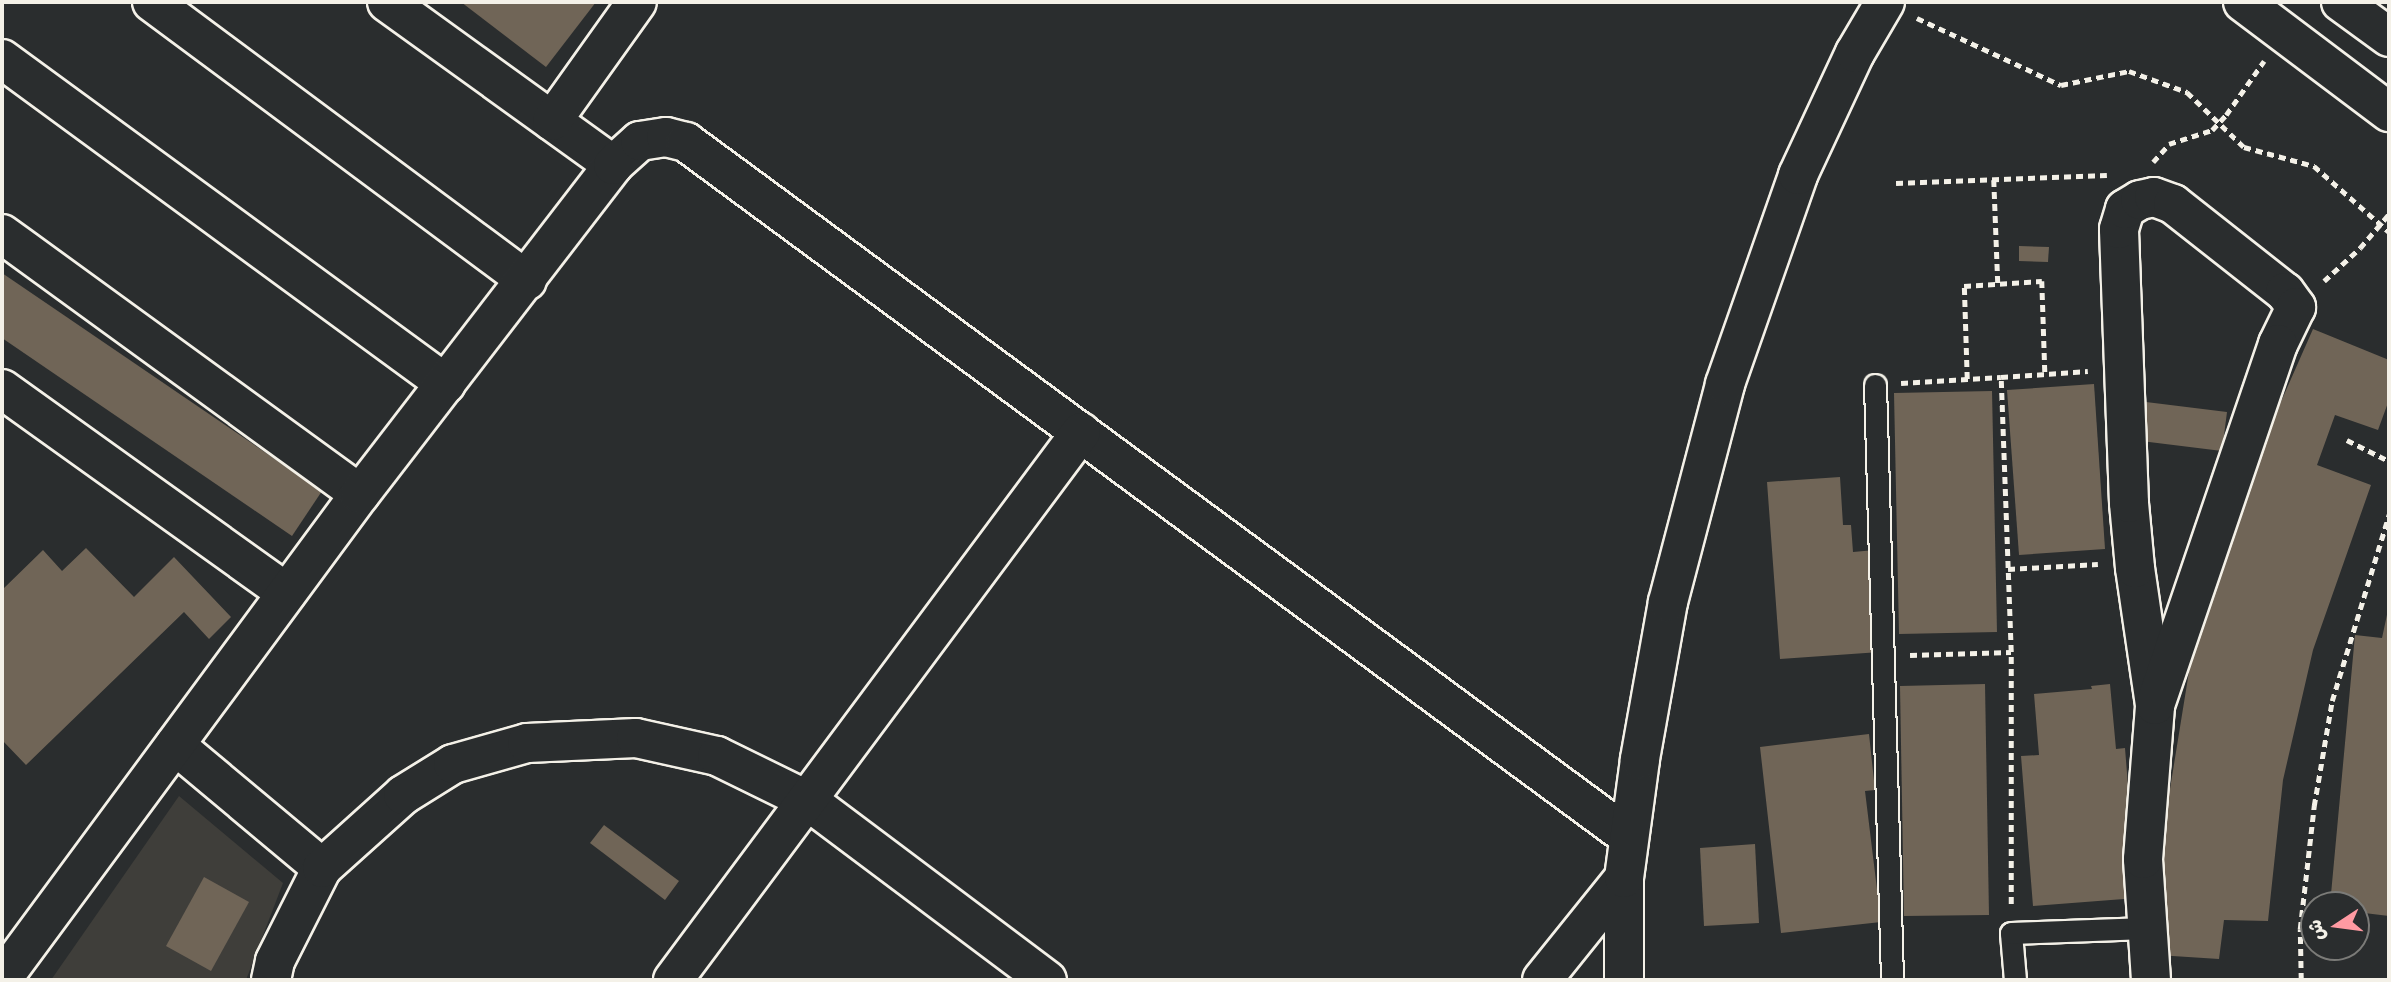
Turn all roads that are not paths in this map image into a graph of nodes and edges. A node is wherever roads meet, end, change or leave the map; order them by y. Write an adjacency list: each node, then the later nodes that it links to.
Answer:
1 (152, 2): 13 (street)
2 (387, 2): 10 (street)
3 (637, 2): 10 (street)
4 (1885, 2): 23 (street)
5 (2243, 2): 9 (street)
6 (2341, 2): 7 (street)
7 (2389, 37)
8 (2, 59): 14 (street)
9 (2389, 112)
10 (552, 121): 11 (street)
11 (613, 165): 13 (street); 17 (street)
12 (2, 234): 18 (street)
13 (527, 281): 14 (street)
14 (446, 384): 18 (street)
15 (1875, 385): 33 (lane)
16 (2, 389): 19 (street)
17 (1081, 432): 22 (street); 23 (street)
18 (360, 494): 19 (street)
19 (287, 593): 21 (street)
20 (2155, 705): 20 (street); 26 (street)
21 (175, 745): 24 (street); 28 (street)
22 (807, 800): 24 (street); 27 (street); 30 (street)
23 (1628, 836): 25 (street)
24 (322, 868): 29 (street)
25 (1624, 878): 31 (street); 32 (street)
26 (2146, 928): 34 (lane); 35 (street)
27 (680, 978)
28 (2, 979)
29 (271, 980)
30 (1047, 980)
31 (1542, 980)
32 (1625, 980)
33 (1892, 980)
34 (2015, 980)
35 (2151, 980)

